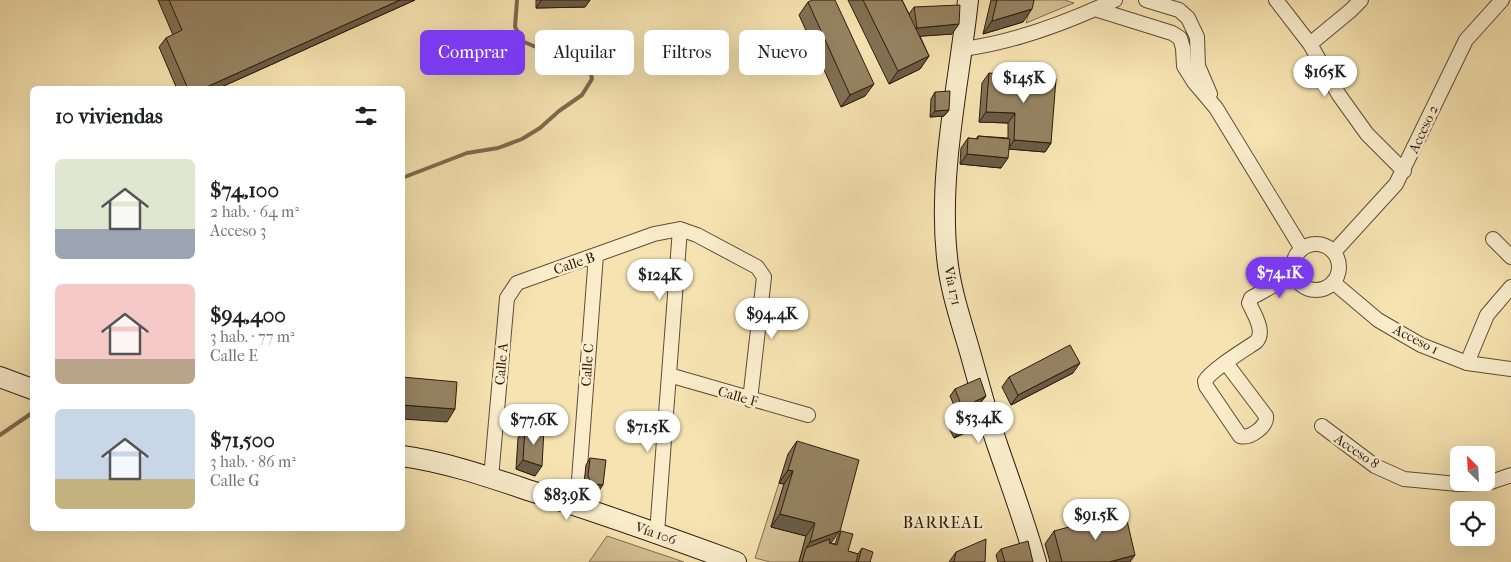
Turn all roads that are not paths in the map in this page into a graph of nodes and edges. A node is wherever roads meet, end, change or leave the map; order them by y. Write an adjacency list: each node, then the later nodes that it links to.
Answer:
1 (968, 0): 9 (main road, Vía 171)
2 (1115, 0): 7 (street)
3 (1146, 0): 10 (street)
4 (1276, 0): 8 (street)
5 (1361, 0): 8 (street)
6 (1502, 0): 11 (street, Acceso 2)
7 (1095, 9): 9 (street); 10 (street)
8 (1310, 44): 11 (street)
9 (962, 48): 37 (main road, Vía 171)
10 (1216, 108): 14 (street)
11 (1404, 171): 15 (street, Acceso 2)
12 (680, 229): 16 (street, Calle B); 25 (street); 28 (street)
13 (1493, 239): 17 (street)
14 (1302, 249): 15 (street); 18 (street)
15 (1334, 252): 19 (street)
16 (596, 255): 20 (street, Calle B); 34 (street, Calle C)
17 (1511, 257)
18 (1294, 274): 19 (street); 22 (street)
19 (1333, 282): 23 (street, Acceso 1)
20 (517, 283): 33 (street, Calle A)
21 (1511, 287): 23 (street)
22 (1226, 363): 22 (street)
23 (1467, 363): 24 (street, Acceso 1)
24 (1511, 369)
25 (669, 375): 28 (street, Calle F); 35 (street)
26 (5, 379): 27 (main road)
27 (30, 388)
28 (750, 400): 29 (street, Calle F)
29 (808, 415)
30 (1322, 426): 32 (street, Acceso 8)
31 (405, 456): 33 (main road, Vía 106)
32 (1511, 475)
33 (491, 478): 34 (main road, Vía 106)
34 (576, 506): 35 (main road, Vía 106)
35 (657, 533): 36 (main road, Vía 106)
36 (736, 562)
37 (1036, 562)

